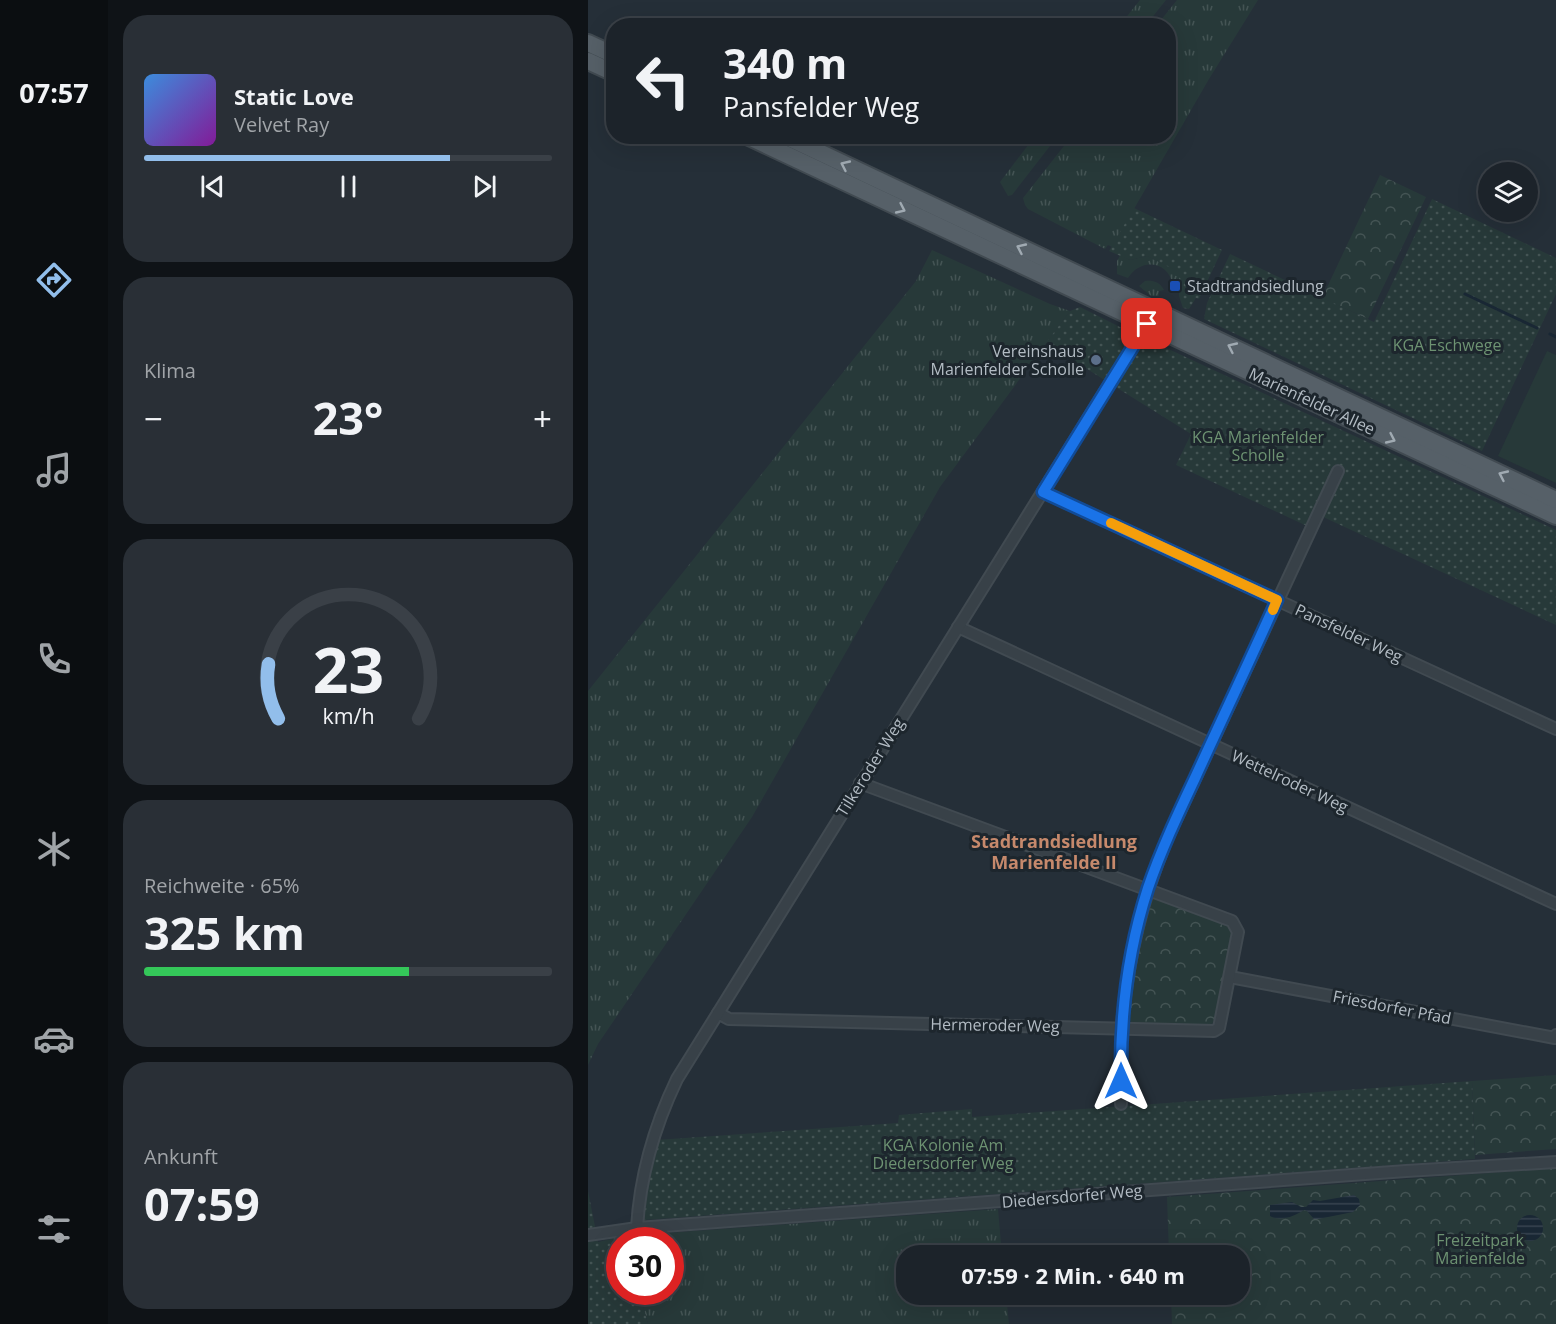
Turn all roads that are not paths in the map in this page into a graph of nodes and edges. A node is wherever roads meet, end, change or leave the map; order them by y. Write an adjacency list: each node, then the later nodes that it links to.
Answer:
1 (588, 43): 2 (main road)
2 (606, 51)
3 (588, 62): 4 (main road)
4 (606, 70)
5 (765, 144): 7 (main road, one-way to 7)
6 (801, 144): 7 (main road, one-way to 6)
7 (1071, 280): 8 (main road, Marienfelder Allee); 11 (main road, Marienfelder Allee, one-way to 7)
8 (1147, 324): 10 (street, Tilkeroder Weg); 12 (main road, Marienfelder Allee, one-way to 12)
9 (1338, 471): 13 (street)
10 (1043, 492): 13 (street, Pansfelder Weg); 14 (street, Tilkeroder Weg)
11 (1556, 500)
12 (1556, 516)
13 (1277, 600): 15 (street, Pansfelder Weg); 16 (street)
14 (958, 627): 16 (street, Wettelroder Weg); 17 (street, Tilkeroder Weg)
15 (1556, 729)
16 (1210, 744): 18 (street); 19 (street, Wettelroder Weg)
17 (860, 783): 18 (street); 21 (street, Tilkeroder Weg)
18 (1148, 889): 20 (street); 22 (street)
19 (1556, 904)
20 (1230, 976): 22 (street, Hermeroder Weg); 23 (street, Friesdorfer Pfad)
21 (718, 1013): 22 (street, Hermeroder Weg); 26 (street, Tilkeroder Weg)
22 (1122, 1028): 24 (street)
23 (1555, 1036)
24 (1121, 1104)
25 (1556, 1162): 27 (street, Diedersdorfer Weg)
26 (637, 1227)
27 (650, 1227)
28 (606, 1232): 29 (street, Diedersdorfer Weg)
29 (588, 1234)

